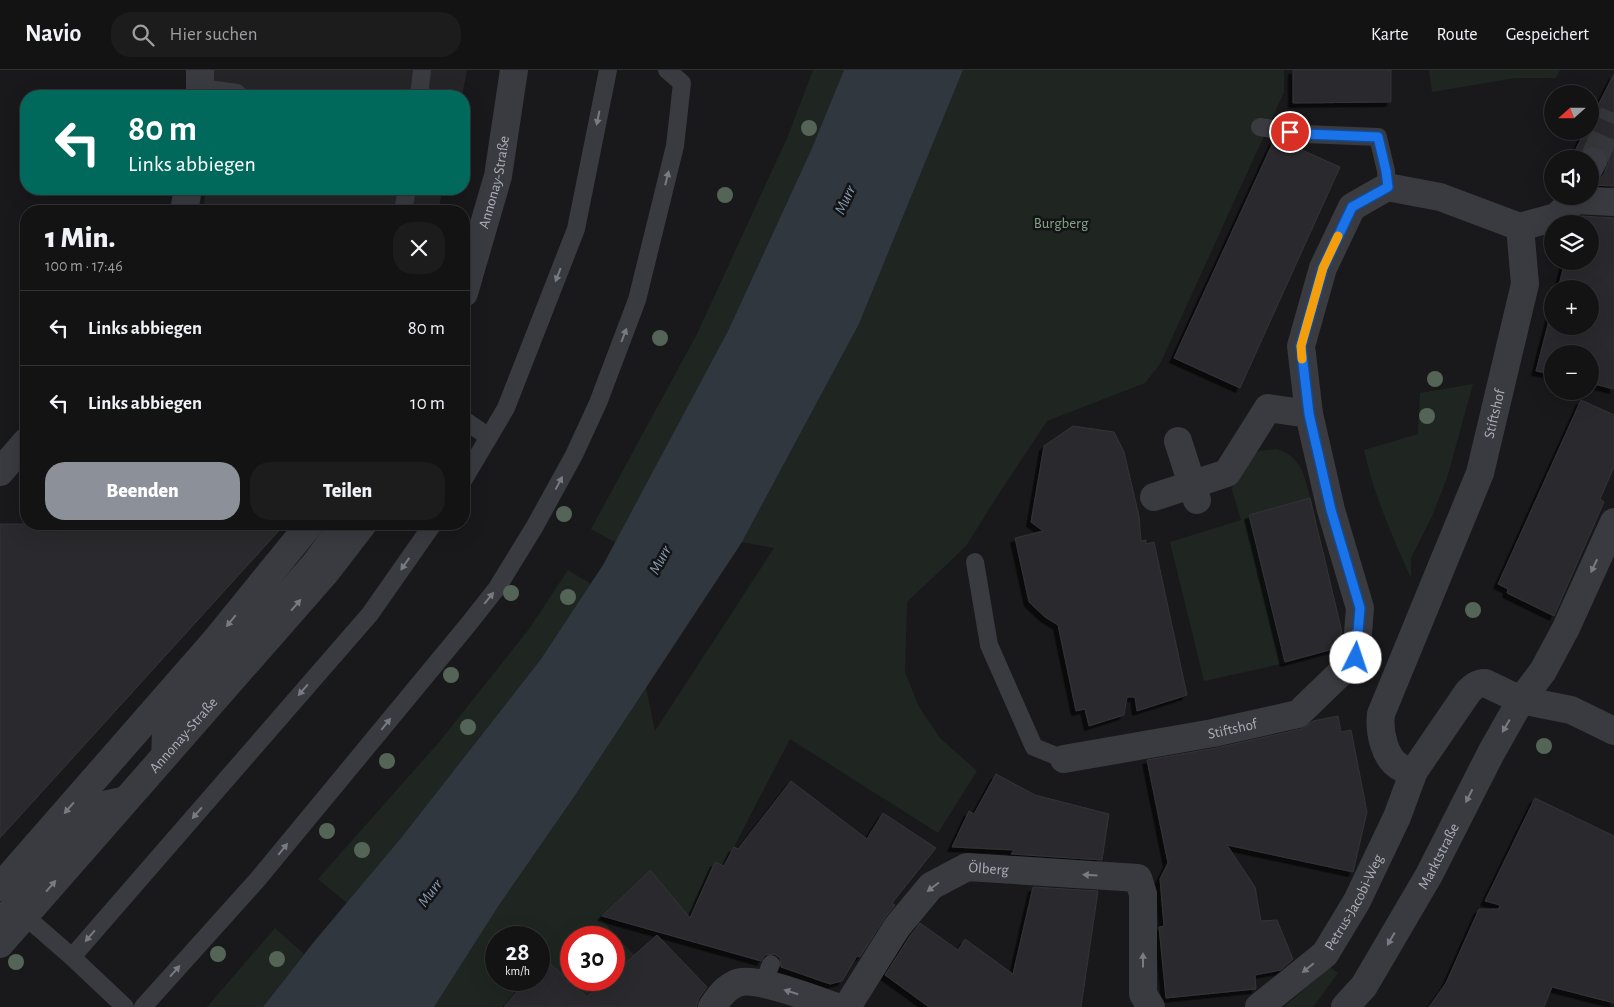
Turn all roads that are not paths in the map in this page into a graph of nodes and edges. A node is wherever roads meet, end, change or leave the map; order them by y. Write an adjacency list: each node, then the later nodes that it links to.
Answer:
1 (422, 70): 7 (lane)
2 (514, 70): 14 (street, Annonay-Straße)
3 (608, 70): 17 (lane, one-way to 17)
4 (667, 70): 45 (lane, one-way to 4)
5 (200, 85): 6 (lane)
6 (226, 90)
7 (420, 90)
8 (1260, 127): 9 (lane)
9 (1388, 187): 13 (street); 15 (street, Stiftshof)
10 (1599, 200): 11 (street)
11 (1614, 202)
12 (1569, 205): 13 (street)
13 (1520, 227): 36 (street, Stiftshof)
14 (470, 272)
15 (1309, 414): 22 (street); 34 (street, Stiftshof)
16 (470, 424): 17 (lane)
17 (489, 437): 20 (lane)
18 (1178, 441): 22 (street)
19 (20, 449): 21 (street)
20 (470, 469)
21 (0, 472)
22 (1194, 493): 23 (street)
23 (1154, 497)
24 (305, 530): 33 (street, one-way to 33)
25 (334, 530): 32 (lane)
26 (358, 530): 35 (street, Annonay-Straße, one-way to 26)
27 (429, 530): 43 (lane, one-way to 43)
28 (1612, 533): 30 (street, Marktstraße, one-way to 30)
29 (975, 562): 34 (lane, Stiftshof)
30 (1521, 700): 31 (street); 36 (street); 51 (street, Marktstraße, one-way to 51)
31 (1614, 731)
32 (161, 732): 33 (lane); 35 (lane)
33 (134, 735): 37 (street)
34 (1064, 759)
35 (160, 760): 38 (street, Annonay-Straße)
36 (1414, 771): 50 (street, Petrus-Jacobi-Weg, one-way to 50)
37 (101, 772): 39 (lane); 40 (street, one-way to 40)
38 (130, 794): 39 (lane); 41 (street, Annonay-Straße, one-way to 38)
39 (103, 800): 41 (lane)
40 (0, 887)
41 (12, 916): 42 (street, Annonay-Straße); 43 (lane)
42 (0, 944)
43 (72, 957): 44 (lane)
44 (125, 1007)
45 (143, 1007)
46 (712, 1007): 47 (street, one-way to 46)
47 (837, 1007)
48 (847, 1007): 49 (street, Ölberg, one-way to 48)
49 (1151, 1007)
50 (1259, 1007)
51 (1345, 1007)

